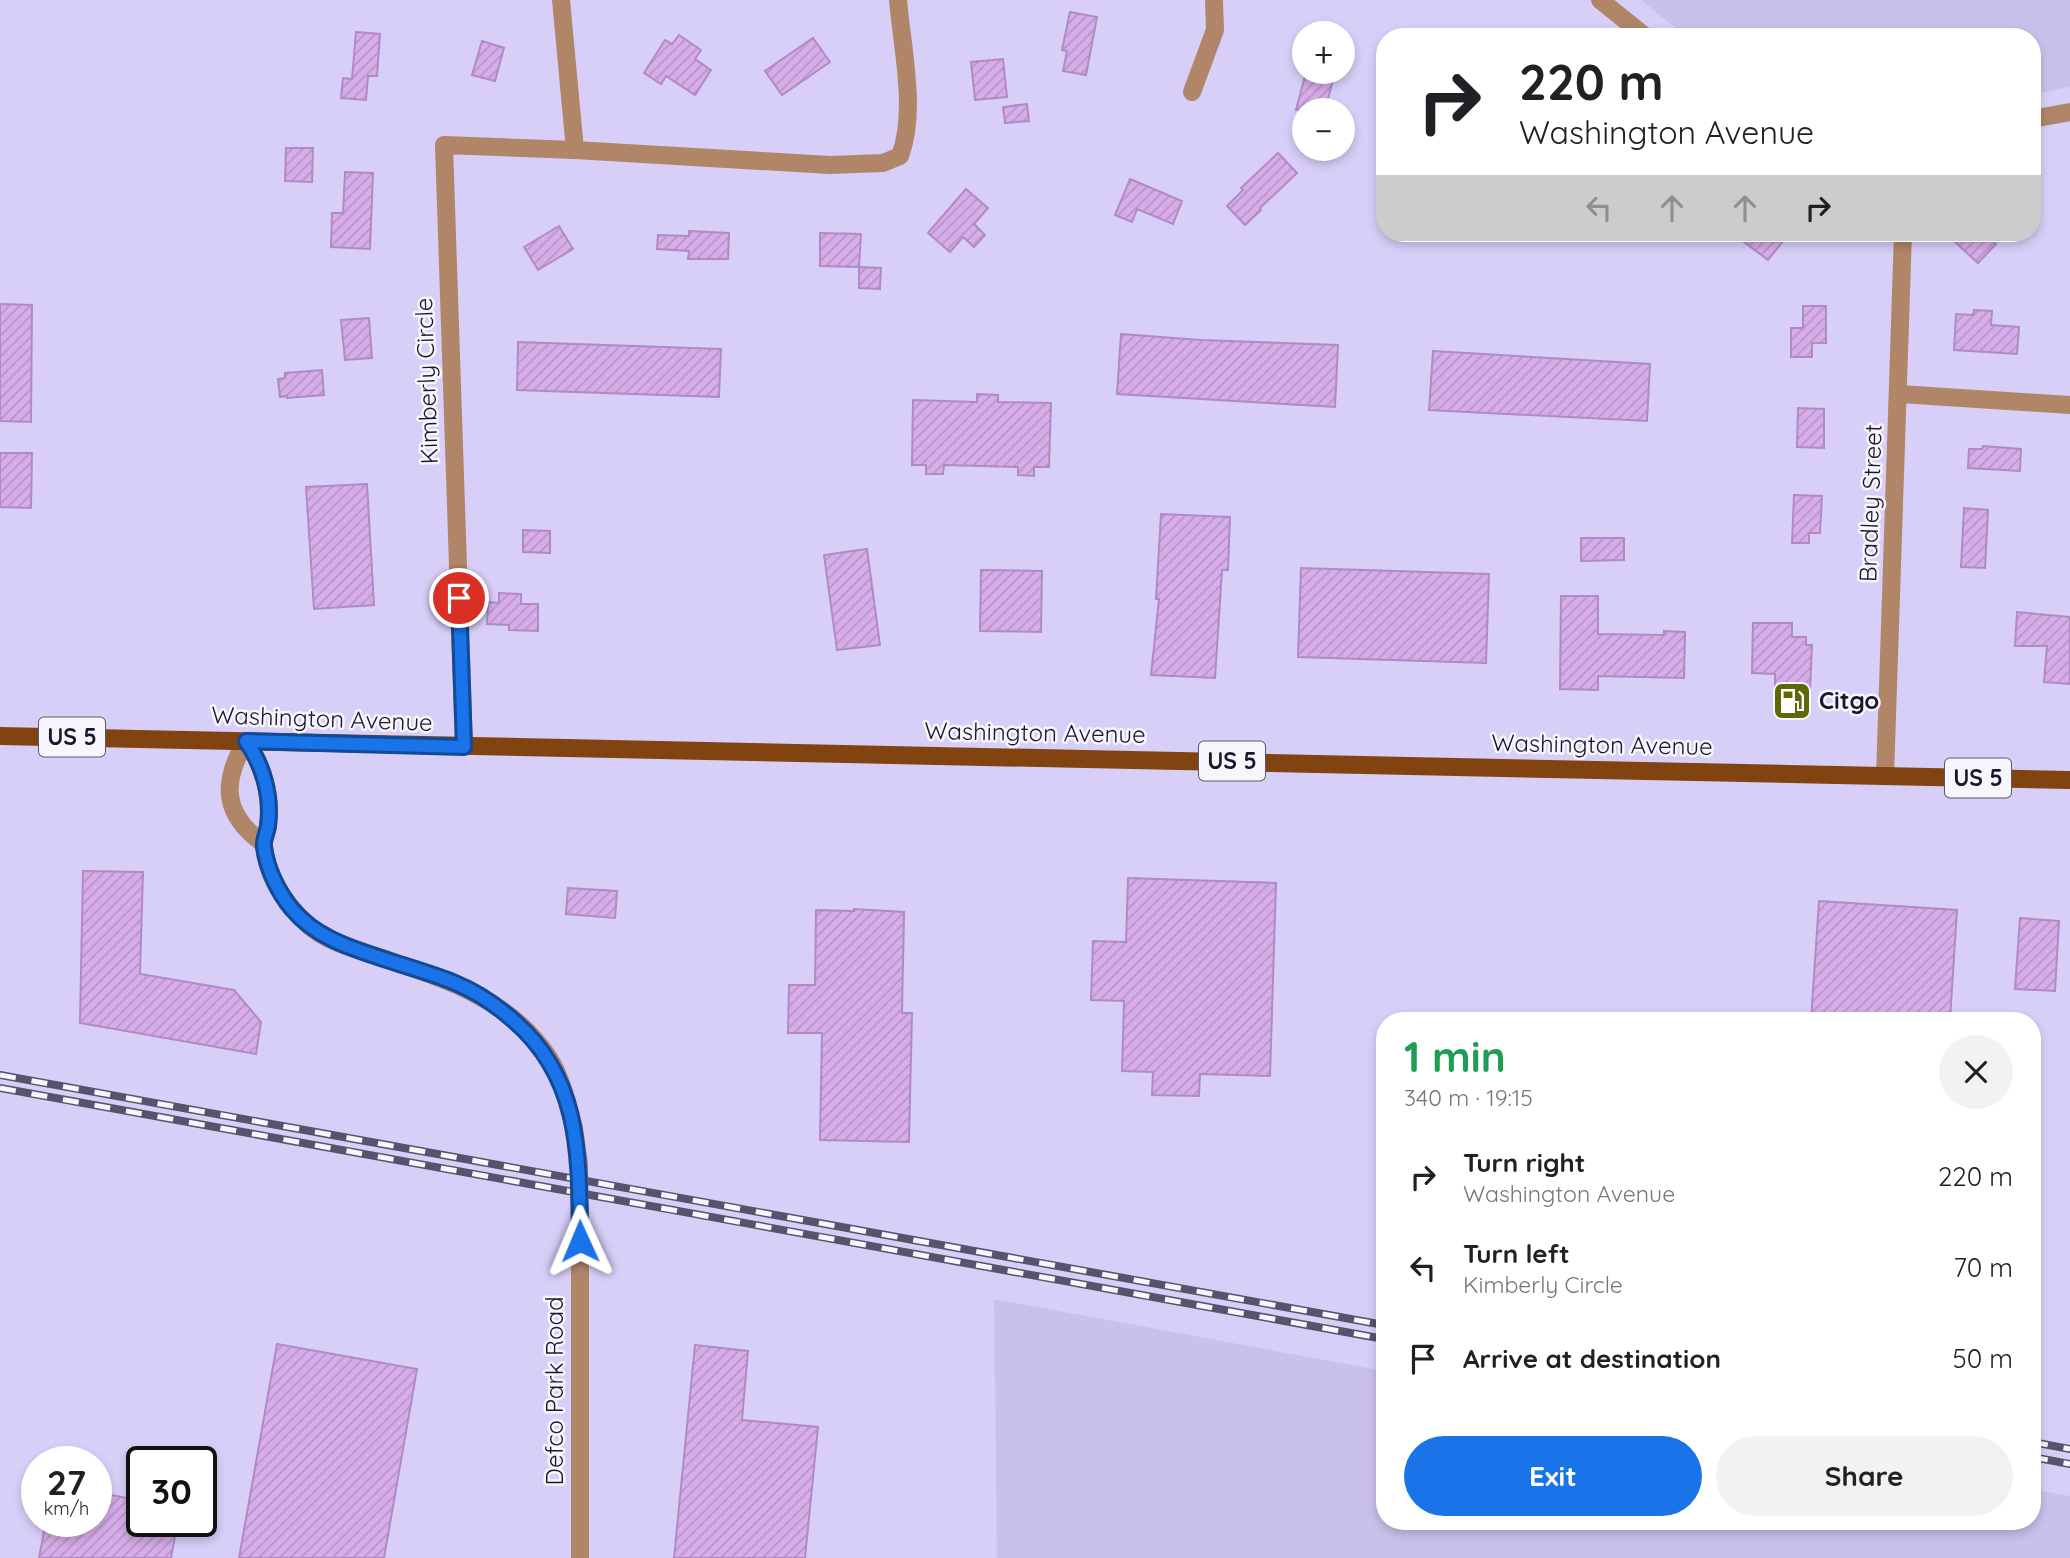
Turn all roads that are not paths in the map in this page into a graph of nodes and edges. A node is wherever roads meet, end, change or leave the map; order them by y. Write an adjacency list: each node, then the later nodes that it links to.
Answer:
1 (561, 0): 9 (street)
2 (898, 0): 9 (street, Kimberly Circle)
3 (1214, 0): 6 (street)
4 (1600, 0): 5 (street)
5 (1635, 28)
6 (1192, 92)
7 (2070, 112): 8 (street)
8 (2041, 117)
9 (575, 150): 15 (street, Kimberly Circle)
10 (1903, 242): 11 (street, Bradley Street)
11 (1899, 394): 12 (street); 16 (street, Bradley Street)
12 (2070, 405)
13 (0, 736): 14 (main road, Washington Avenue / US 5)
14 (246, 741): 15 (main road, Washington Avenue / US 5); 18 (street, Defco Park Road); 18 (street)
15 (464, 747): 16 (main road, Washington Avenue / US 5)
16 (1885, 776): 17 (main road, Washington Avenue / US 5)
17 (2070, 780)
18 (264, 844): 19 (street, Defco Park Road, bridge)
19 (580, 1558)

